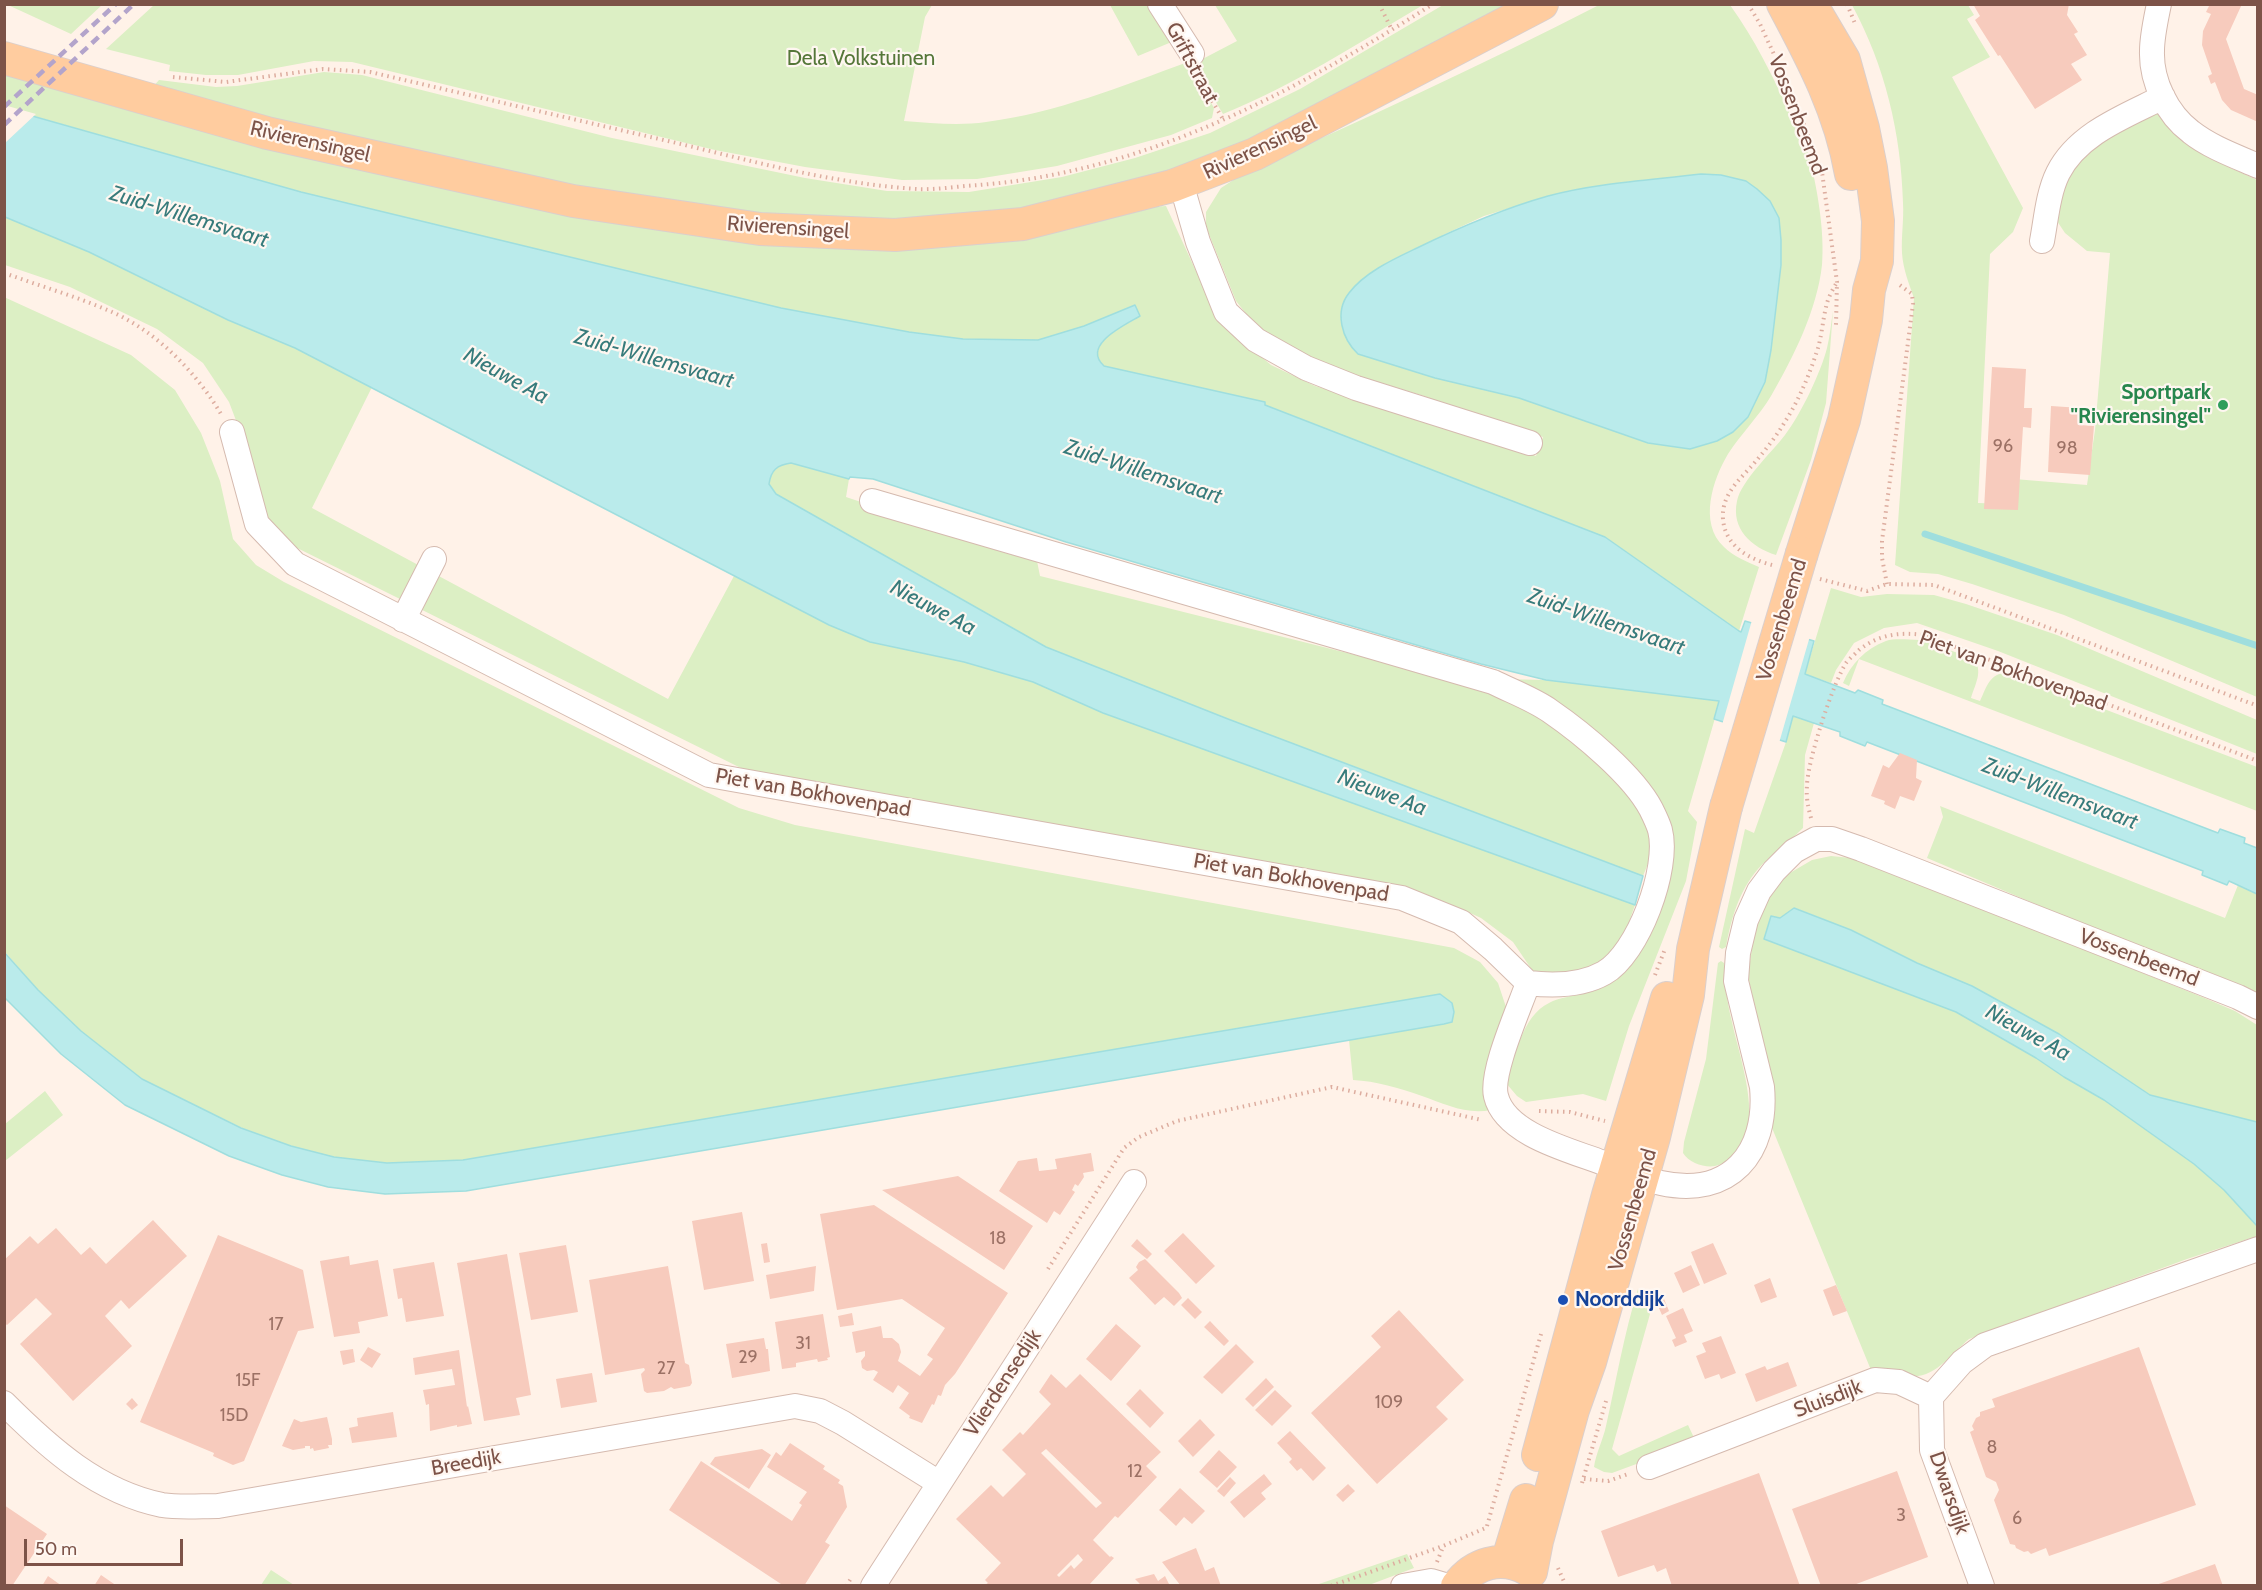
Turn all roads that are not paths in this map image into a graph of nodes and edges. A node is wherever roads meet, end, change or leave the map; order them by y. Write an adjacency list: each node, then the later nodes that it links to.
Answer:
1 (1160, 4): 6 (street, Griftstraat)
2 (1542, 4): 10 (main road, Rivierensingel)
3 (1784, 4): 12 (main road, Vossenbeemd)
4 (1811, 4): 12 (main road, Vossenbeemd)
5 (2159, 4): 8 (street)
6 (1192, 54)
7 (4, 58): 10 (main road, Rivierensingel)
8 (2163, 97): 9 (street); 11 (street)
9 (2258, 166)
10 (1181, 183): 14 (street)
11 (2042, 241)
12 (1881, 285): 20 (main road, Vossenbeemd, bridge)
13 (232, 432): 17 (street, Piet van Bokhovenpad)
14 (1530, 443)
15 (872, 501): 18 (street)
16 (434, 559): 17 (street)
17 (403, 620): 18 (street, Piet van Bokhovenpad)
18 (1528, 983): 20 (street)
19 (2258, 1007): 20 (street, Vossenbeemd)
20 (1630, 1172): 27 (main road, Vossenbeemd)
21 (1134, 1182): 26 (street, Vlierdensedijk)
22 (2258, 1249): 23 (street)
23 (1931, 1397): 25 (street, Sluisdijk); 32 (street, Dwarsdijk)
24 (4, 1403): 26 (street, Breedijk)
25 (1649, 1467)
26 (939, 1483): 28 (street, Vlierdensedijk)
27 (1527, 1573): 31 (main road)
28 (873, 1586)
29 (1403, 1586): 30 (street)
30 (1448, 1586)
31 (1457, 1586)
32 (1982, 1586)

